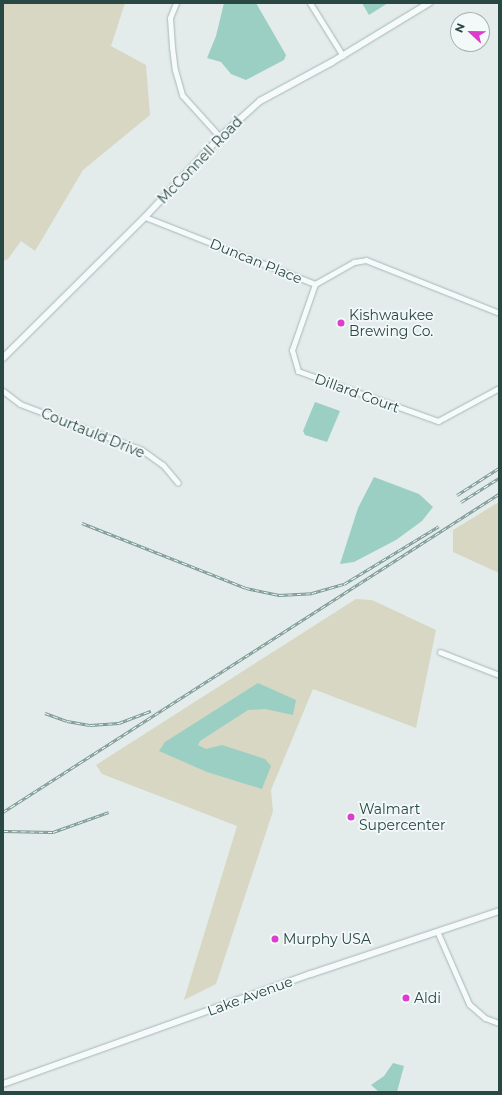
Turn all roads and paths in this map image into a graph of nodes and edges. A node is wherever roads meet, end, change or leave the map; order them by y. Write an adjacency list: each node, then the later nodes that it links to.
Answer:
1 (176, 3): 5 (street)
2 (310, 3): 4 (street)
3 (429, 3): 4 (street, McConnell Road)
4 (343, 56): 5 (street, McConnell Road)
5 (220, 137): 6 (street, McConnell Road)
6 (145, 217): 7 (street, Duncan Place); 9 (street, McConnell Road)
7 (315, 284): 8 (street, Duncan Place); 10 (street, Dillard Court)
8 (499, 313)
9 (3, 358)
10 (499, 388)
11 (3, 391): 12 (street, Courtauld Drive)
12 (178, 483)
13 (440, 652): 14 (street)
14 (499, 675)
15 (499, 911): 16 (street, Lake Avenue)
16 (438, 931): 17 (street); 18 (street, Lake Avenue)
17 (499, 1023)
18 (3, 1084)

